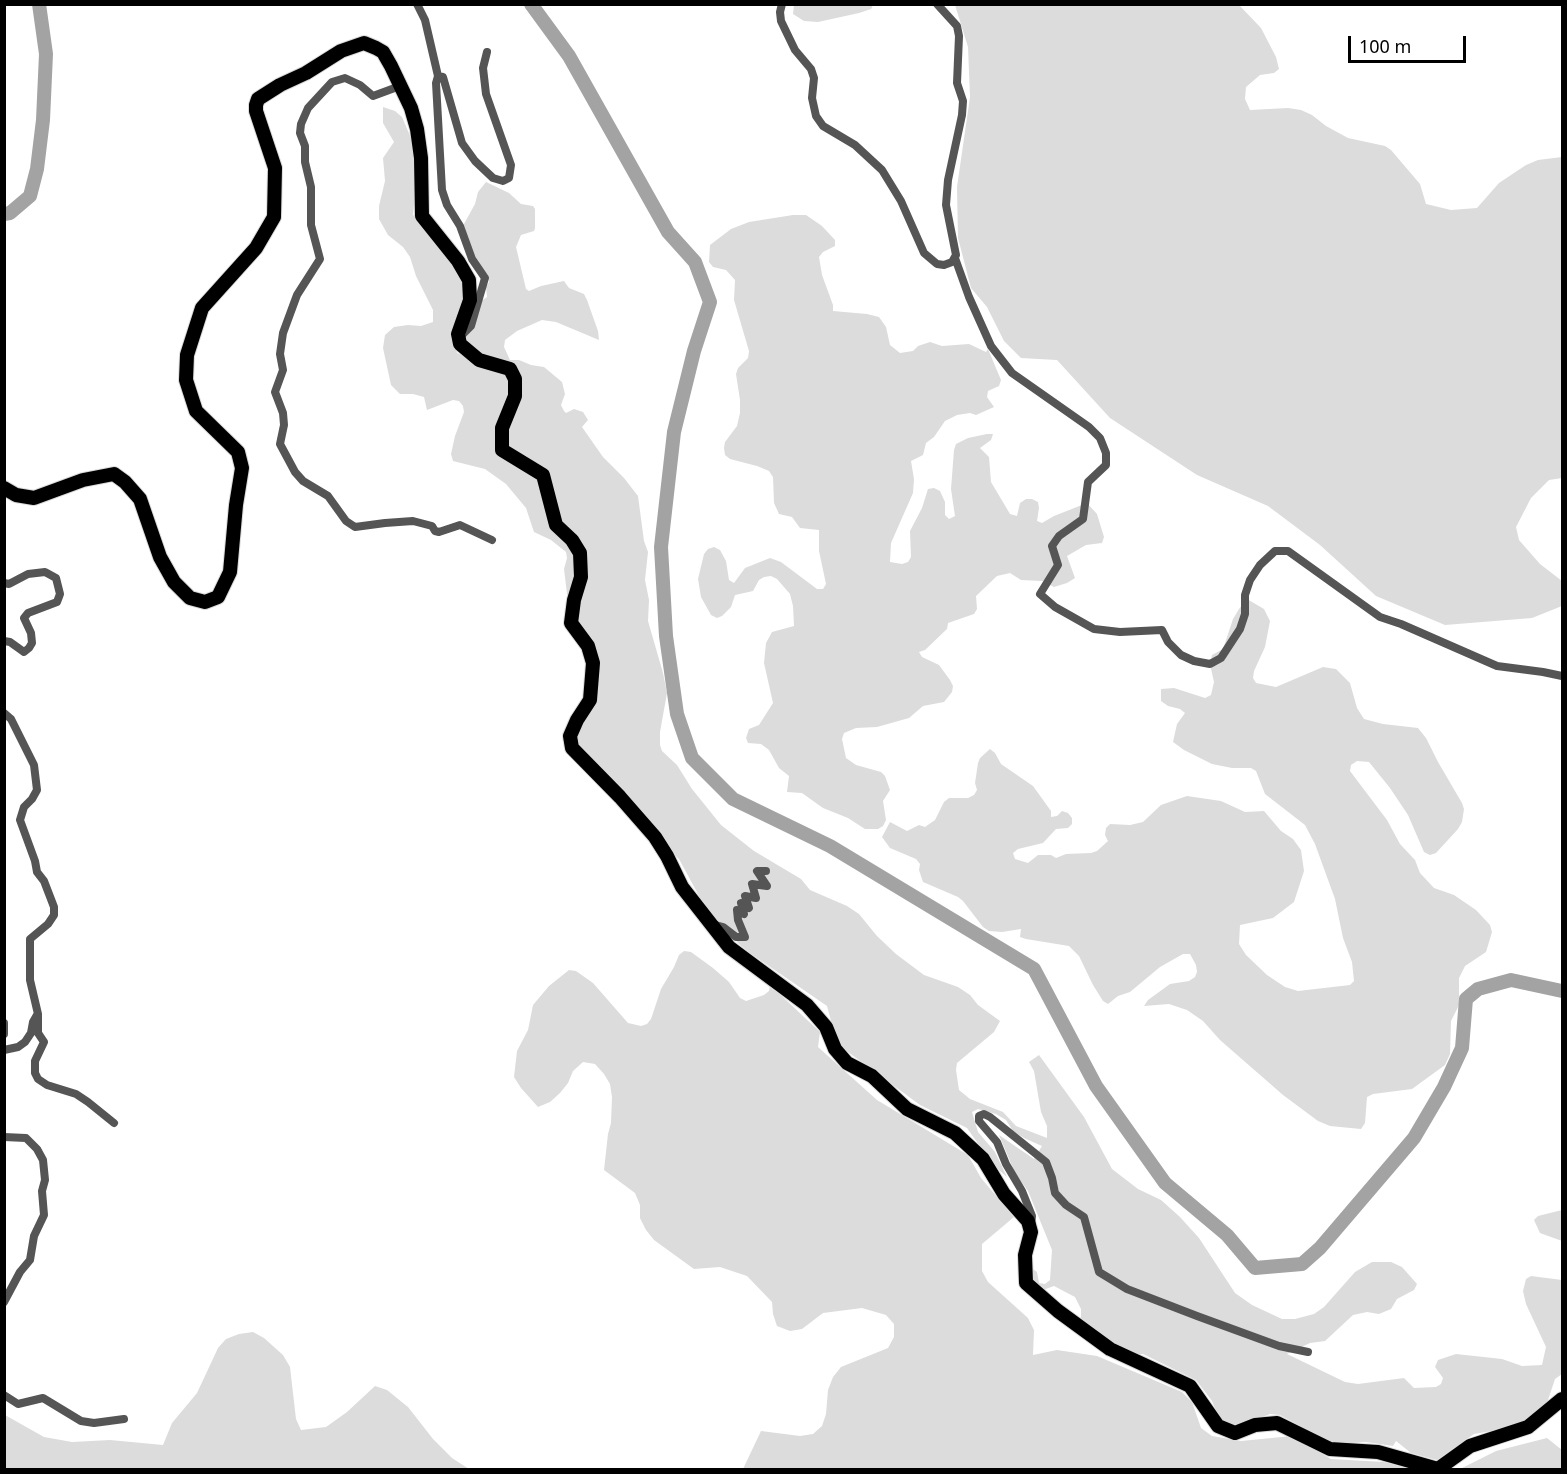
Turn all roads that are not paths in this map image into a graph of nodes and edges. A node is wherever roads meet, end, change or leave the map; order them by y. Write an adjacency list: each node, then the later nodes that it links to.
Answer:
1 (417, 4): 5 (street)
2 (782, 4): 7 (street)
3 (937, 4): 7 (street)
4 (487, 52): 5 (street)
5 (438, 76): 8 (street)
6 (400, 86): 8 (highway); 9 (highway); 10 (street)
7 (955, 258): 13 (street)
8 (459, 339): 16 (highway)
9 (4, 488)
10 (492, 540)
11 (4, 583): 12 (street)
12 (4, 641)
13 (1563, 676)
14 (4, 713): 17 (street)
15 (766, 871): 16 (street)
16 (711, 924): 23 (highway)
17 (38, 1014): 20 (street); 21 (street)
18 (4, 1023): 19 (street)
19 (4, 1034)
20 (4, 1050)
21 (114, 1123)
22 (4, 1137): 24 (street)
23 (1031, 1232): 25 (street); 27 (highway)
24 (4, 1302)
25 (1308, 1352)
26 (4, 1395): 28 (street)
27 (1563, 1399)
28 (124, 1419)

